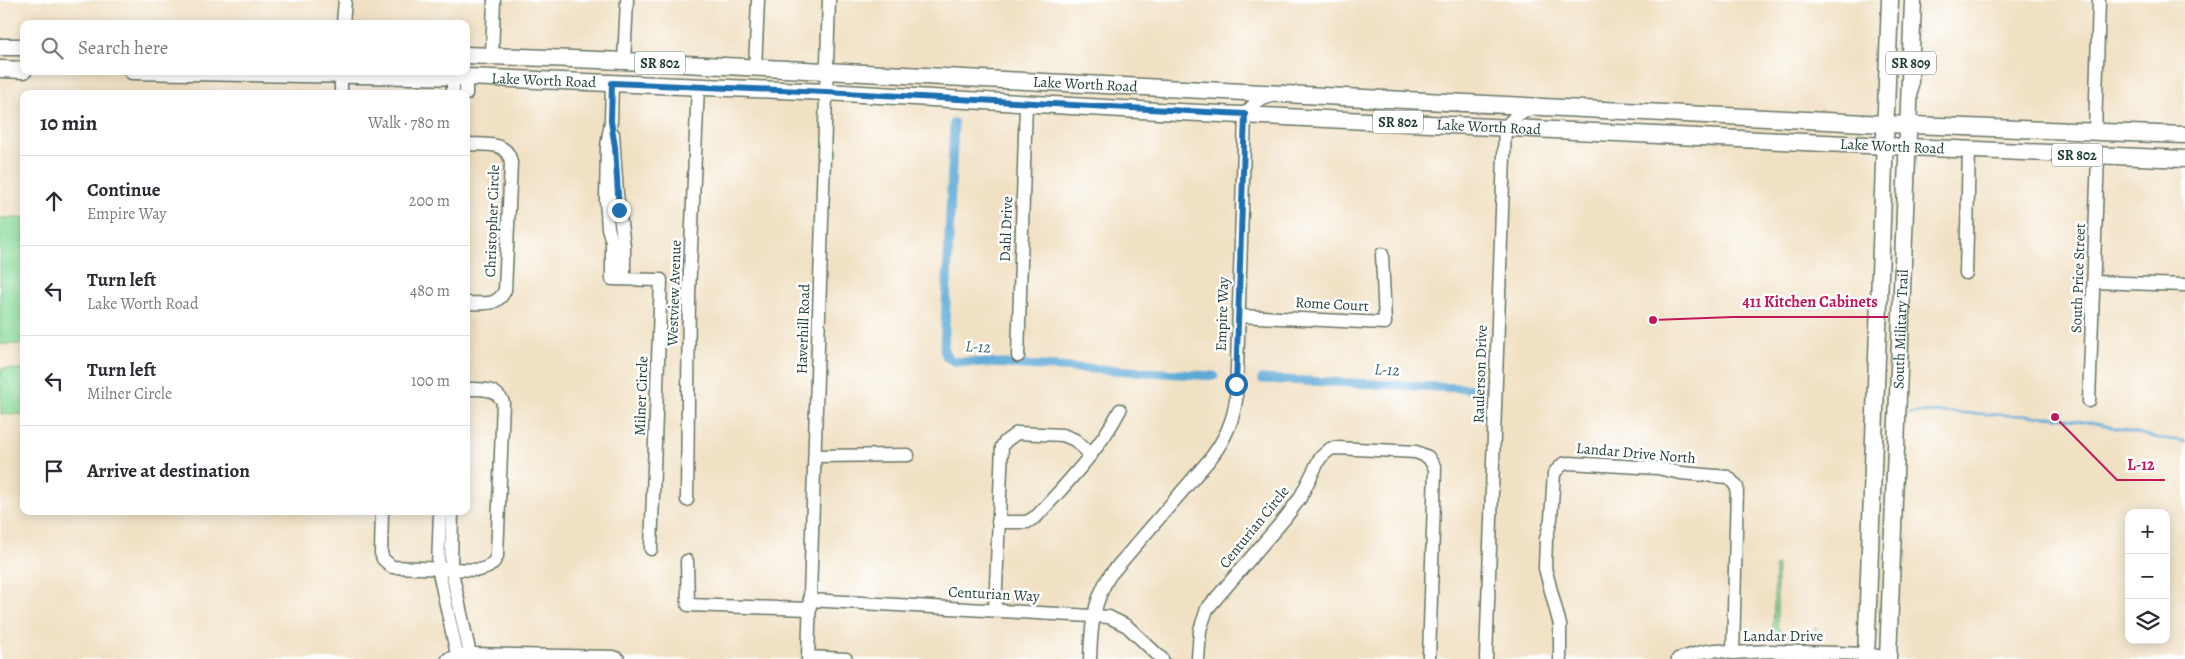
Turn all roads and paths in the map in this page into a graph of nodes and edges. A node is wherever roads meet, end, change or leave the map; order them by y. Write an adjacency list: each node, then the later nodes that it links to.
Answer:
1 (345, 0): 9 (street)
2 (494, 0): 13 (street)
3 (627, 0): 14 (street)
4 (758, 0): 15 (street)
5 (830, 0): 16 (street, Haverhill Road)
6 (1890, 0): 31 (main road, South Military Trail / SR 809)
7 (1913, 0): 32 (main road, South Military Trail / SR 809)
8 (2099, 0): 34 (street)
9 (343, 20)
10 (0, 47): 11 (main road)
11 (20, 47)
12 (470, 55): 13 (main road, Lake Worth Road / SR 802)
13 (492, 56): 14 (main road, Lake Worth Road / SR 802)
14 (624, 61): 15 (main road, Lake Worth Road / SR 802); 20 (main road)
15 (755, 69): 16 (main road, Lake Worth Road / SR 802)
16 (827, 72): 26 (street, Haverhill Road); 27 (main road, Lake Worth Road / SR 802)
17 (341, 75): 23 (street)
18 (420, 75): 19 (main road, Lake Worth Road / SR 802)
19 (460, 76): 20 (main road, Lake Worth Road / SR 802); 24 (street); 25 (street)
20 (578, 82): 21 (main road, Lake Worth Road / SR 802)
21 (612, 83): 22 (main road, Lake Worth Road / SR 802); 62 (street, Milner Circle)
22 (698, 86): 26 (main road, Lake Worth Road / SR 802); 57 (street, Westview Avenue)
23 (341, 90)
24 (455, 90)
25 (465, 90)
26 (826, 92): 28 (main road, Lake Worth Road / SR 802); 56 (street, Haverhill Road)
27 (1279, 94): 29 (main road, Lake Worth Road / SR 802); 30 (street)
28 (1026, 103): 30 (main road, Lake Worth Road / SR 802); 50 (street, Dahl Drive)
29 (1534, 107): 31 (main road, Lake Worth Road / SR 802); 33 (street)
30 (1245, 114): 33 (main road, Lake Worth Road / SR 802); 49 (street, Empire Way)
31 (1885, 124): 32 (main road, Lake Worth Road / SR 802); 37 (main road, South Military Trail / SR 809)
32 (1909, 125): 34 (main road, Lake Worth Road / SR 802); 38 (main road, South Military Trail / SR 809)
33 (1505, 127): 37 (main road, Lake Worth Road / SR 802); 81 (street, Raulerson Drive)
34 (2095, 132): 35 (main road, Lake Worth Road / SR 802)
35 (2185, 135)
36 (470, 144): 48 (street, Christopher Circle)
37 (1884, 146): 38 (main road, Lake Worth Road / SR 802); 70 (main road, South Military Trail)
38 (1908, 147): 40 (main road, Lake Worth Road / SR 802); 84 (main road, South Military Trail)
39 (2185, 148): 42 (main road)
40 (1969, 149): 41 (main road, Lake Worth Road / SR 802); 45 (street)
41 (2098, 156): 42 (main road, Lake Worth Road / SR 802); 46 (street, South Price Street)
42 (2118, 157): 43 (main road, Lake Worth Road / SR 802)
43 (2185, 159)
44 (1382, 254): 49 (street, Rome Court)
45 (1966, 273)
46 (2094, 282): 47 (street); 52 (street, South Price Street)
47 (2185, 285)
48 (470, 303)
49 (1239, 316): 68 (street, Empire Way)
50 (1018, 356)
51 (470, 389): 65 (street)
52 (2089, 401)
53 (1120, 410): 54 (street)
54 (1091, 454): 61 (street); 61 (street)
55 (908, 455): 56 (street)
56 (815, 456): 66 (street, Haverhill Road)
57 (687, 500)
58 (382, 515): 64 (street)
59 (440, 515): 64 (street)
60 (452, 515): 65 (street)
61 (998, 522): 67 (street)
62 (651, 548)
63 (688, 561): 66 (street, Centurian Way)
64 (438, 568): 65 (street); 73 (street)
65 (451, 568): 71 (street)
66 (810, 605): 67 (street, Centurian Way); 74 (street, Haverhill Road)
67 (996, 610): 68 (street, Centurian Way)
68 (1092, 616): 77 (street, Empire Way); 78 (street, Centurian Way)
69 (1733, 653): 70 (street, Landar Drive); 82 (street, Landar Drive North); 83 (street, Landar Drive)
70 (1866, 656): 84 (street, Landar Drive)
71 (471, 657): 72 (street); 73 (street)
72 (549, 657): 75 (street)
73 (455, 658)
74 (808, 658): 76 (street)
75 (618, 659)
76 (846, 659)
77 (1090, 659)
78 (1162, 659)
79 (1198, 659): 80 (street, Centurian Circle)
80 (1429, 659)
81 (1486, 659)
82 (1560, 659)
83 (1678, 659)
84 (1888, 659)

